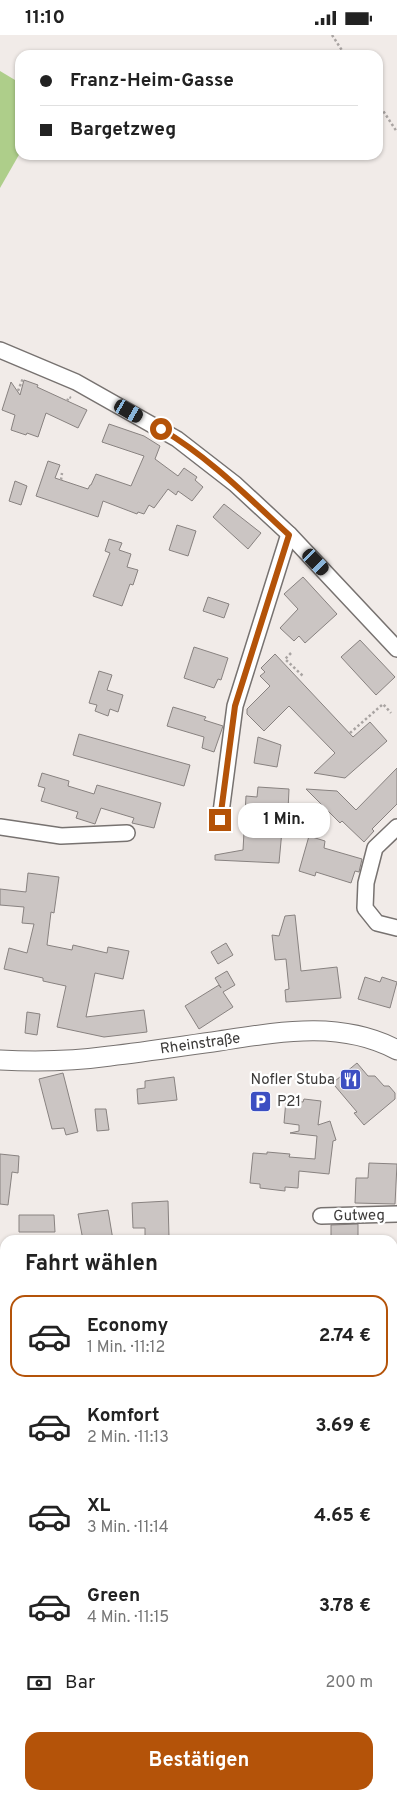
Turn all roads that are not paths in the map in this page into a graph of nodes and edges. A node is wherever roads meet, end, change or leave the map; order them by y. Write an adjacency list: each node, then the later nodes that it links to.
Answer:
1 (0, 350): 2 (street)
2 (289, 535): 3 (street); 4 (street)
3 (397, 649)
4 (220, 820)
5 (0, 827): 7 (street)
6 (397, 827): 8 (street)
7 (127, 833)
8 (397, 928)
9 (396, 1047): 10 (main road, Rheinstraße)
10 (0, 1060)
11 (397, 1214): 12 (street, Gutweg)
12 (320, 1216)

